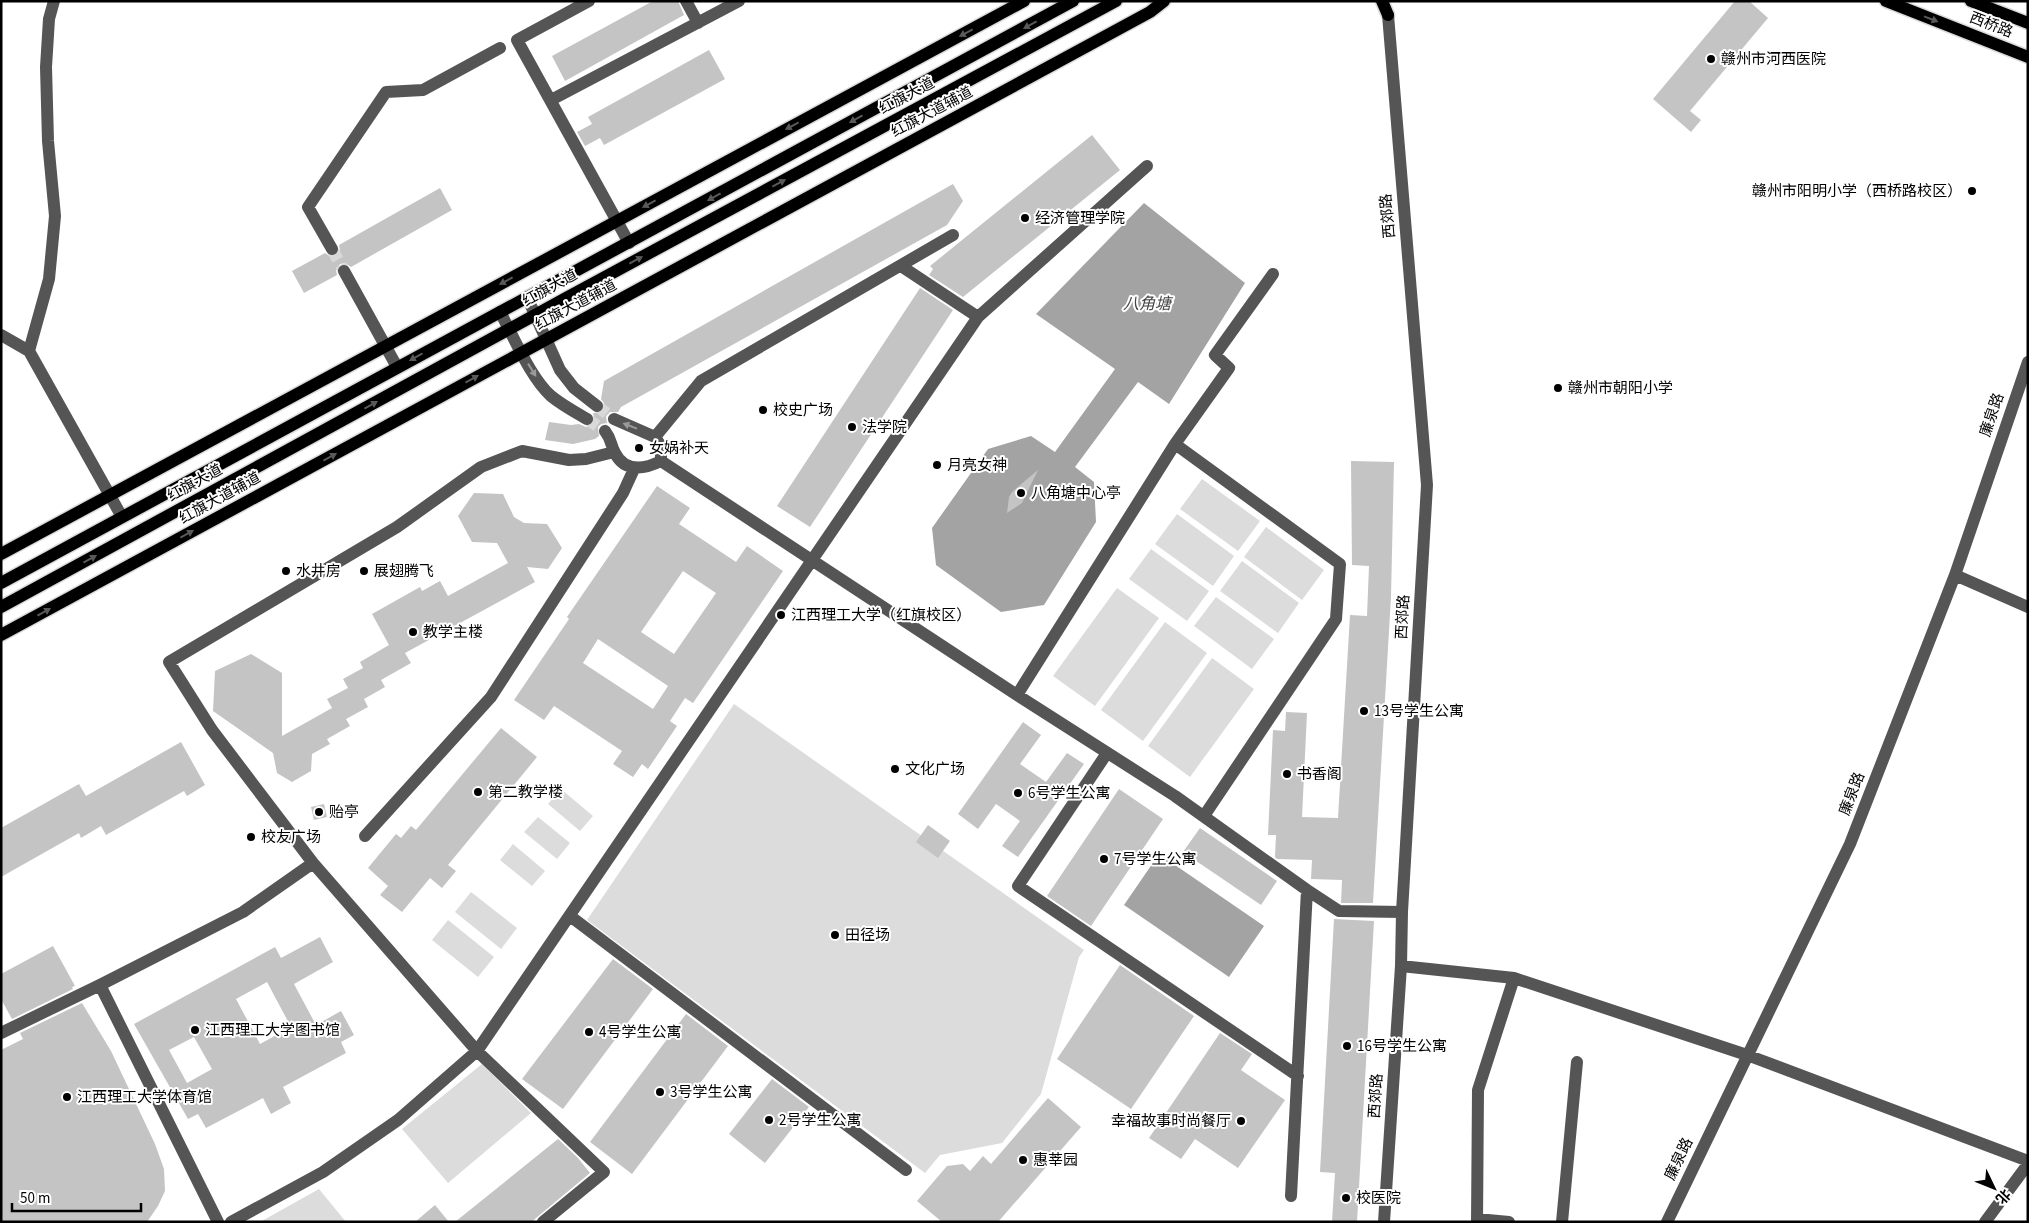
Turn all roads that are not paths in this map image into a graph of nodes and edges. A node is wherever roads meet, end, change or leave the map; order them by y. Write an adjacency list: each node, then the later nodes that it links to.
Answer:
1 (54, 1): 36 (street)
2 (589, 1): 18 (street)
3 (686, 1): 14 (street)
4 (739, 1): 14 (street)
5 (1024, 1): 20 (main road, one-way to 20)
6 (1073, 1): 22 (main road, 红旗大道, one-way to 22)
7 (1116, 1): 29 (main road, 红旗大道, one-way to 7)
8 (1164, 1): 33 (main road, 红旗大道辅道)
9 (1382, 1): 13 (main road)
10 (1391, 1): 13 (main road)
11 (1886, 1): 17 (main road, 西桥路, one-way to 17)
12 (1971, 1): 15 (main road, 西桥路)
13 (1388, 15): 64 (street, 西郊路)
14 (698, 23): 18 (street)
15 (2028, 23)
16 (500, 48): 23 (street)
17 (2028, 57)
18 (551, 100): 20 (street)
19 (1147, 166): 30 (street)
20 (617, 221): 22 (street); 35 (main road, one-way to 35)
21 (953, 235): 24 (street)
22 (629, 242): 27 (main road, 红旗大道)
23 (332, 249)
24 (901, 266): 30 (street); 44 (street)
25 (344, 271): 35 (street)
26 (1273, 274): 45 (street)
27 (527, 297): 28 (main road, 红旗大道); 29 (street)
28 (500, 312): 31 (street); 39 (main road, 红旗大道, one-way to 39)
29 (536, 315): 31 (main road, 红旗大道); 33 (street)
30 (978, 317): 52 (street)
31 (509, 329): 37 (street); 55 (main road, 红旗大道, one-way to 31)
32 (1, 335): 36 (street)
33 (547, 338): 37 (main road, 红旗大道辅道); 40 (street)
34 (1, 343): 36 (street)
35 (385, 346): 39 (street); 49 (main road)
36 (29, 351): 49 (street)
37 (521, 352): 41 (street, one-way to 41); 57 (main road, 红旗大道辅道, one-way to 37)
38 (2028, 362): 53 (street, 廉泉路)
39 (397, 367): 50 (main road, 红旗大道)
40 (597, 406)
41 (587, 419)
42 (614, 419): 44 (street, one-way to 42)
43 (605, 431): 46 (street)
44 (655, 437): 47 (street)
45 (1175, 444): 58 (street); 60 (street)
46 (614, 452): 48 (street); 62 (street)
47 (661, 460): 48 (street); 52 (street)
48 (634, 469): 61 (street)
49 (109, 495): 50 (street); 51 (main road)
50 (122, 517): 54 (main road, 红旗大道)
51 (1, 554)
52 (813, 562): 58 (street); 65 (street)
53 (1955, 575): 56 (street); 71 (street, 廉泉路)
54 (1, 583)
55 (1, 607)
56 (2028, 607)
57 (1, 635)
58 (1016, 695): 59 (street)
59 (1108, 753): 60 (street); 73 (street)
60 (1204, 816): 63 (street)
61 (366, 836)
62 (314, 863): 68 (street); 70 (street)
63 (1307, 890): 64 (street); 73 (street)
64 (1402, 912): 66 (street, 西郊路)
65 (570, 916): 70 (street); 75 (street)
66 (1401, 966): 67 (street); 81 (street, 西郊路)
67 (1514, 978): 71 (street); 77 (street)
68 (100, 985): 69 (street); 78 (street)
69 (1, 1033)
70 (477, 1051): 79 (street); 80 (street)
71 (1747, 1055): 74 (street); 84 (street, 廉泉路)
72 (1577, 1062): 83 (street)
73 (1298, 1076): 76 (street)
74 (2028, 1162): 85 (street)
75 (906, 1170)
76 (1291, 1196)
77 (1477, 1220): 82 (street)
78 (218, 1222)
79 (231, 1222)
80 (543, 1222)
81 (1384, 1222)
82 (1509, 1222)
83 (1562, 1222)
84 (1667, 1222)
85 (1986, 1222)

